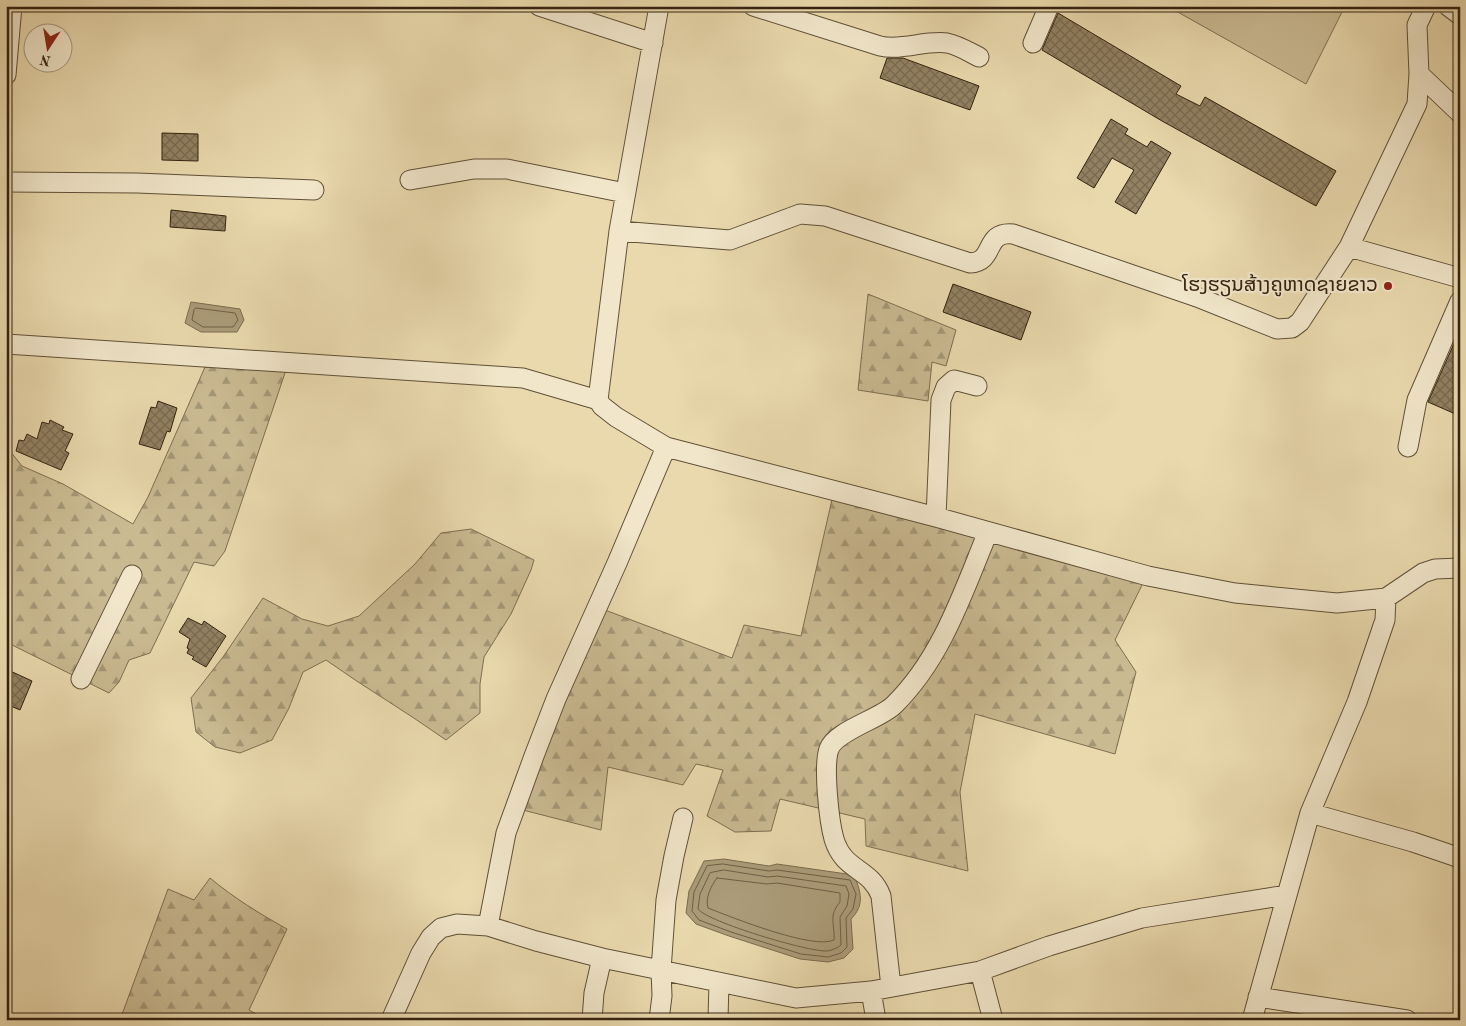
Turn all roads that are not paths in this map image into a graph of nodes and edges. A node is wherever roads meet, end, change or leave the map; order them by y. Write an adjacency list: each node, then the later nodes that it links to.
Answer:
1 (12, 6): 13 (street)
2 (539, 6): 9 (street)
3 (659, 6): 9 (street)
4 (752, 6): 11 (street)
5 (1050, 6): 10 (street)
6 (1426, 6): 12 (street)
7 (1448, 6): 8 (street)
8 (1460, 15)
9 (653, 43): 18 (street)
10 (1033, 43)
11 (979, 57)
12 (1419, 74): 14 (street); 20 (street)
13 (6, 75)
14 (1460, 113)
15 (410, 180): 18 (street)
16 (6, 182): 17 (street)
17 (314, 190)
18 (625, 192): 19 (street)
19 (619, 231): 20 (street); 25 (street)
20 (1349, 247): 21 (street)
21 (1460, 278)
22 (1460, 301): 27 (street)
23 (6, 344): 25 (street)
24 (977, 386): 28 (street)
25 (598, 400): 26 (street)
26 (666, 447): 28 (street); 38 (street)
27 (1408, 447)
28 (936, 517): 29 (street)
29 (988, 532): 32 (street); 43 (street)
30 (1460, 568): 32 (street)
31 (132, 575): 33 (street)
32 (1386, 598): 34 (street)
33 (81, 679)
34 (1310, 813): 36 (street); 37 (street)
35 (684, 818): 40 (street)
36 (1460, 858)
37 (1288, 896): 41 (street); 45 (street)
38 (488, 926): 39 (street); 46 (street)
39 (602, 958): 40 (street); 47 (street)
40 (661, 970): 42 (street); 48 (street)
41 (980, 971): 43 (street); 51 (street)
42 (719, 982): 44 (street); 49 (street)
43 (891, 987): 44 (street)
44 (871, 991): 50 (street)
45 (1258, 997): 52 (street); 53 (street)
46 (391, 1020)
47 (592, 1020)
48 (659, 1020)
49 (718, 1020)
50 (876, 1020)
51 (993, 1020)
52 (1252, 1020)
53 (1405, 1020)

